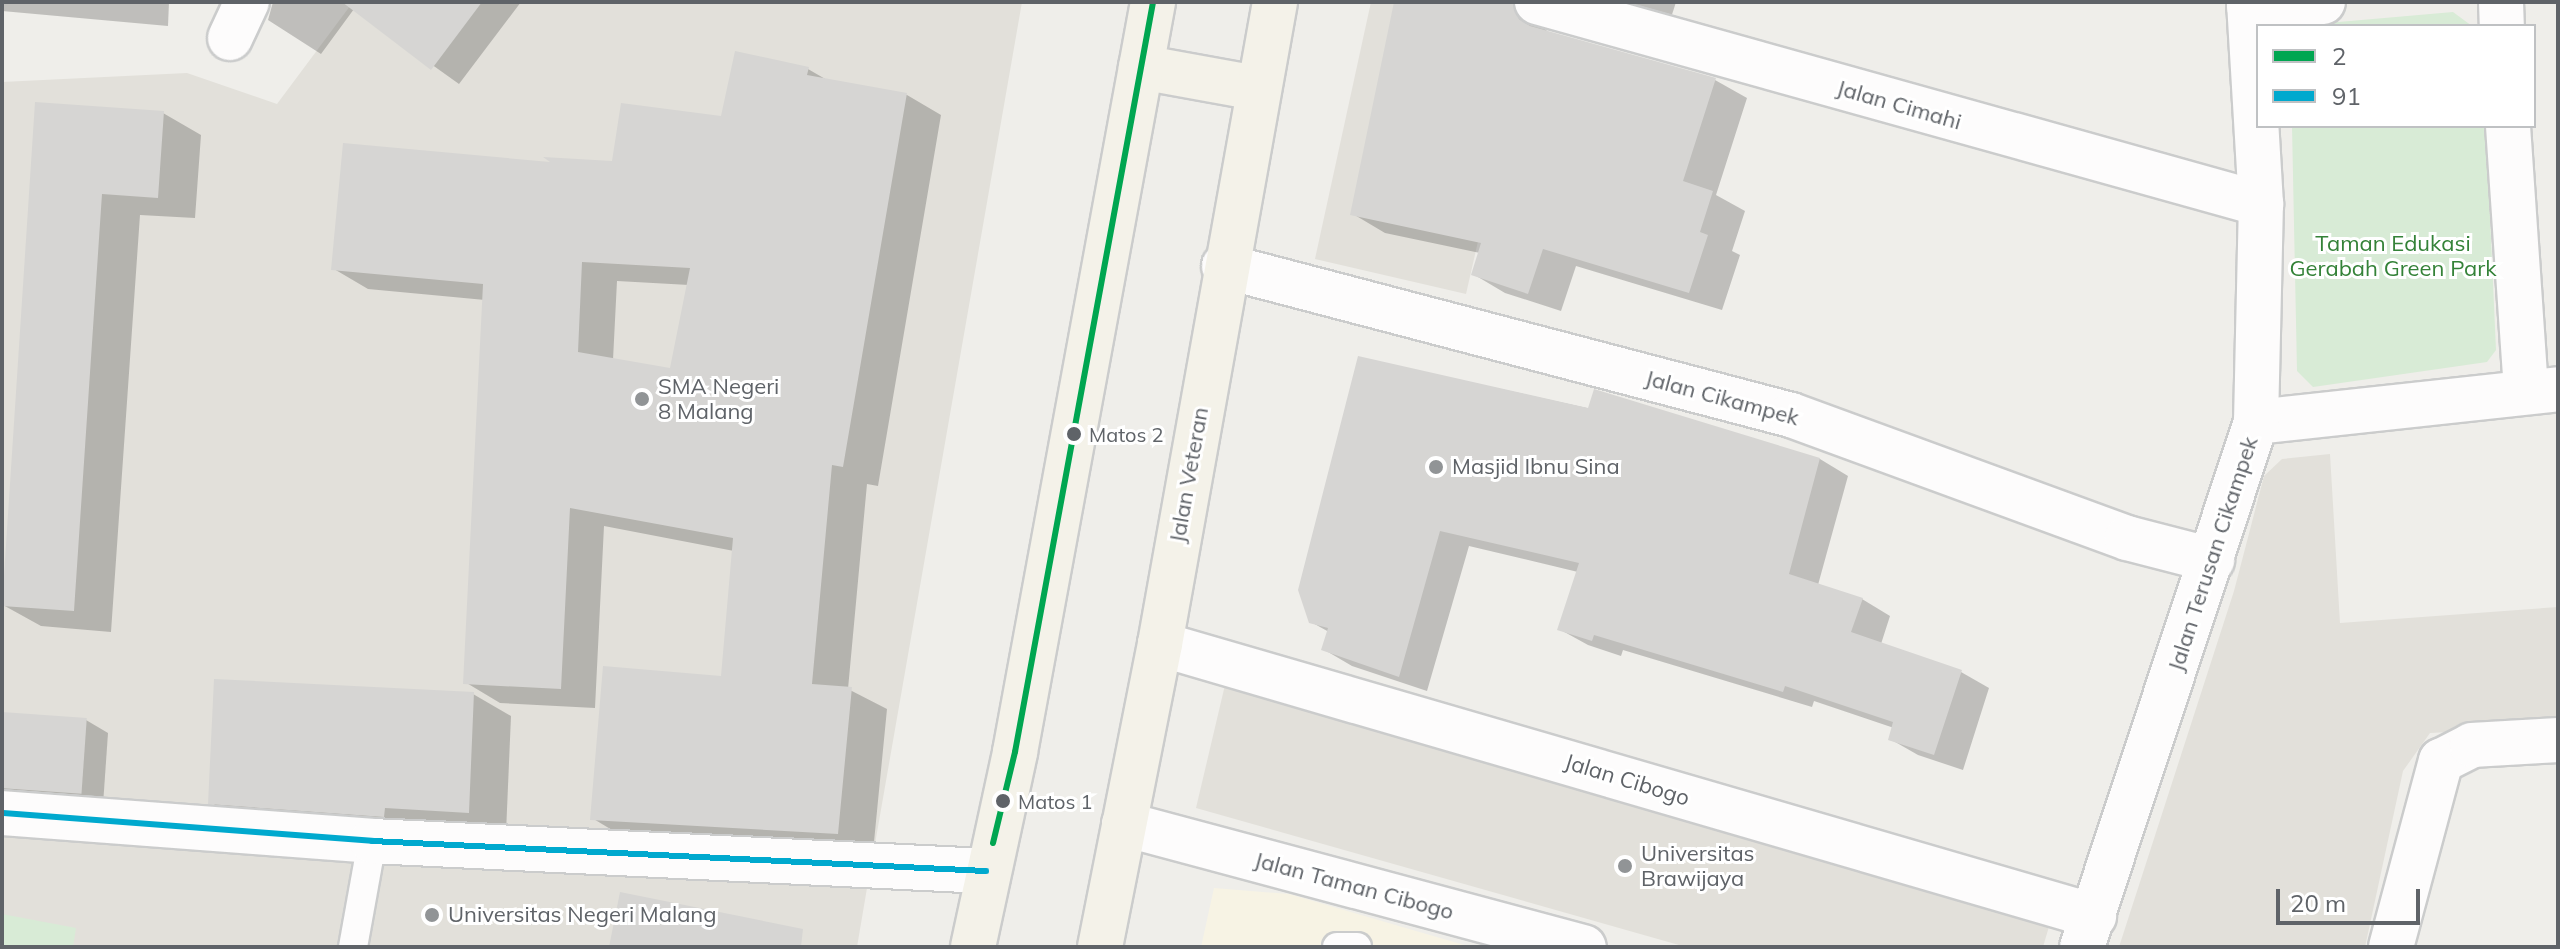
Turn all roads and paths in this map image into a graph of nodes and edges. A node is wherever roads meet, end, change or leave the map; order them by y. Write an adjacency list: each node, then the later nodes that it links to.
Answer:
1 (1153, 2): 8 (main road)
2 (1275, 2): 9 (main road, Jalan Veteran)
3 (1537, 2): 13 (street, Jalan Cimahi)
4 (2323, 2): 6 (street)
5 (2501, 2): 7 (street)
6 (2249, 4): 10 (street, Jalan Terusan Cikampek)
7 (2502, 24)
8 (1141, 67): 9 (main road); 23 (main road)
9 (1256, 88): 14 (main road, Jalan Veteran)
10 (2256, 121)
11 (2256, 128): 13 (street, Jalan Terusan Cikampek)
12 (2508, 128): 15 (street)
13 (2261, 204): 16 (street, Jalan Terusan Cikampek)
14 (1224, 266): 17 (street, Jalan Cikampek); 18 (main road, Jalan Veteran)
15 (2542, 390): 16 (street)
16 (2256, 422): 17 (street, Jalan Terusan Cikampek)
17 (2212, 560): 24 (street, Jalan Terusan Cikampek)
18 (1160, 644): 21 (main road, Jalan Veteran); 24 (street, Jalan Cibogo)
19 (2558, 740): 31 (street)
20 (2, 813): 22 (street)
21 (1124, 824): 27 (main road, Jalan Veteran); 30 (street, Jalan Taman Cibogo)
22 (372, 841): 23 (street); 25 (lane)
23 (986, 871): 26 (main road)
24 (2088, 931)
25 (353, 947)
26 (973, 947)
27 (1100, 947)
28 (1337, 947): 29 (lane)
29 (1357, 947)
30 (1584, 947)
31 (2391, 947)

